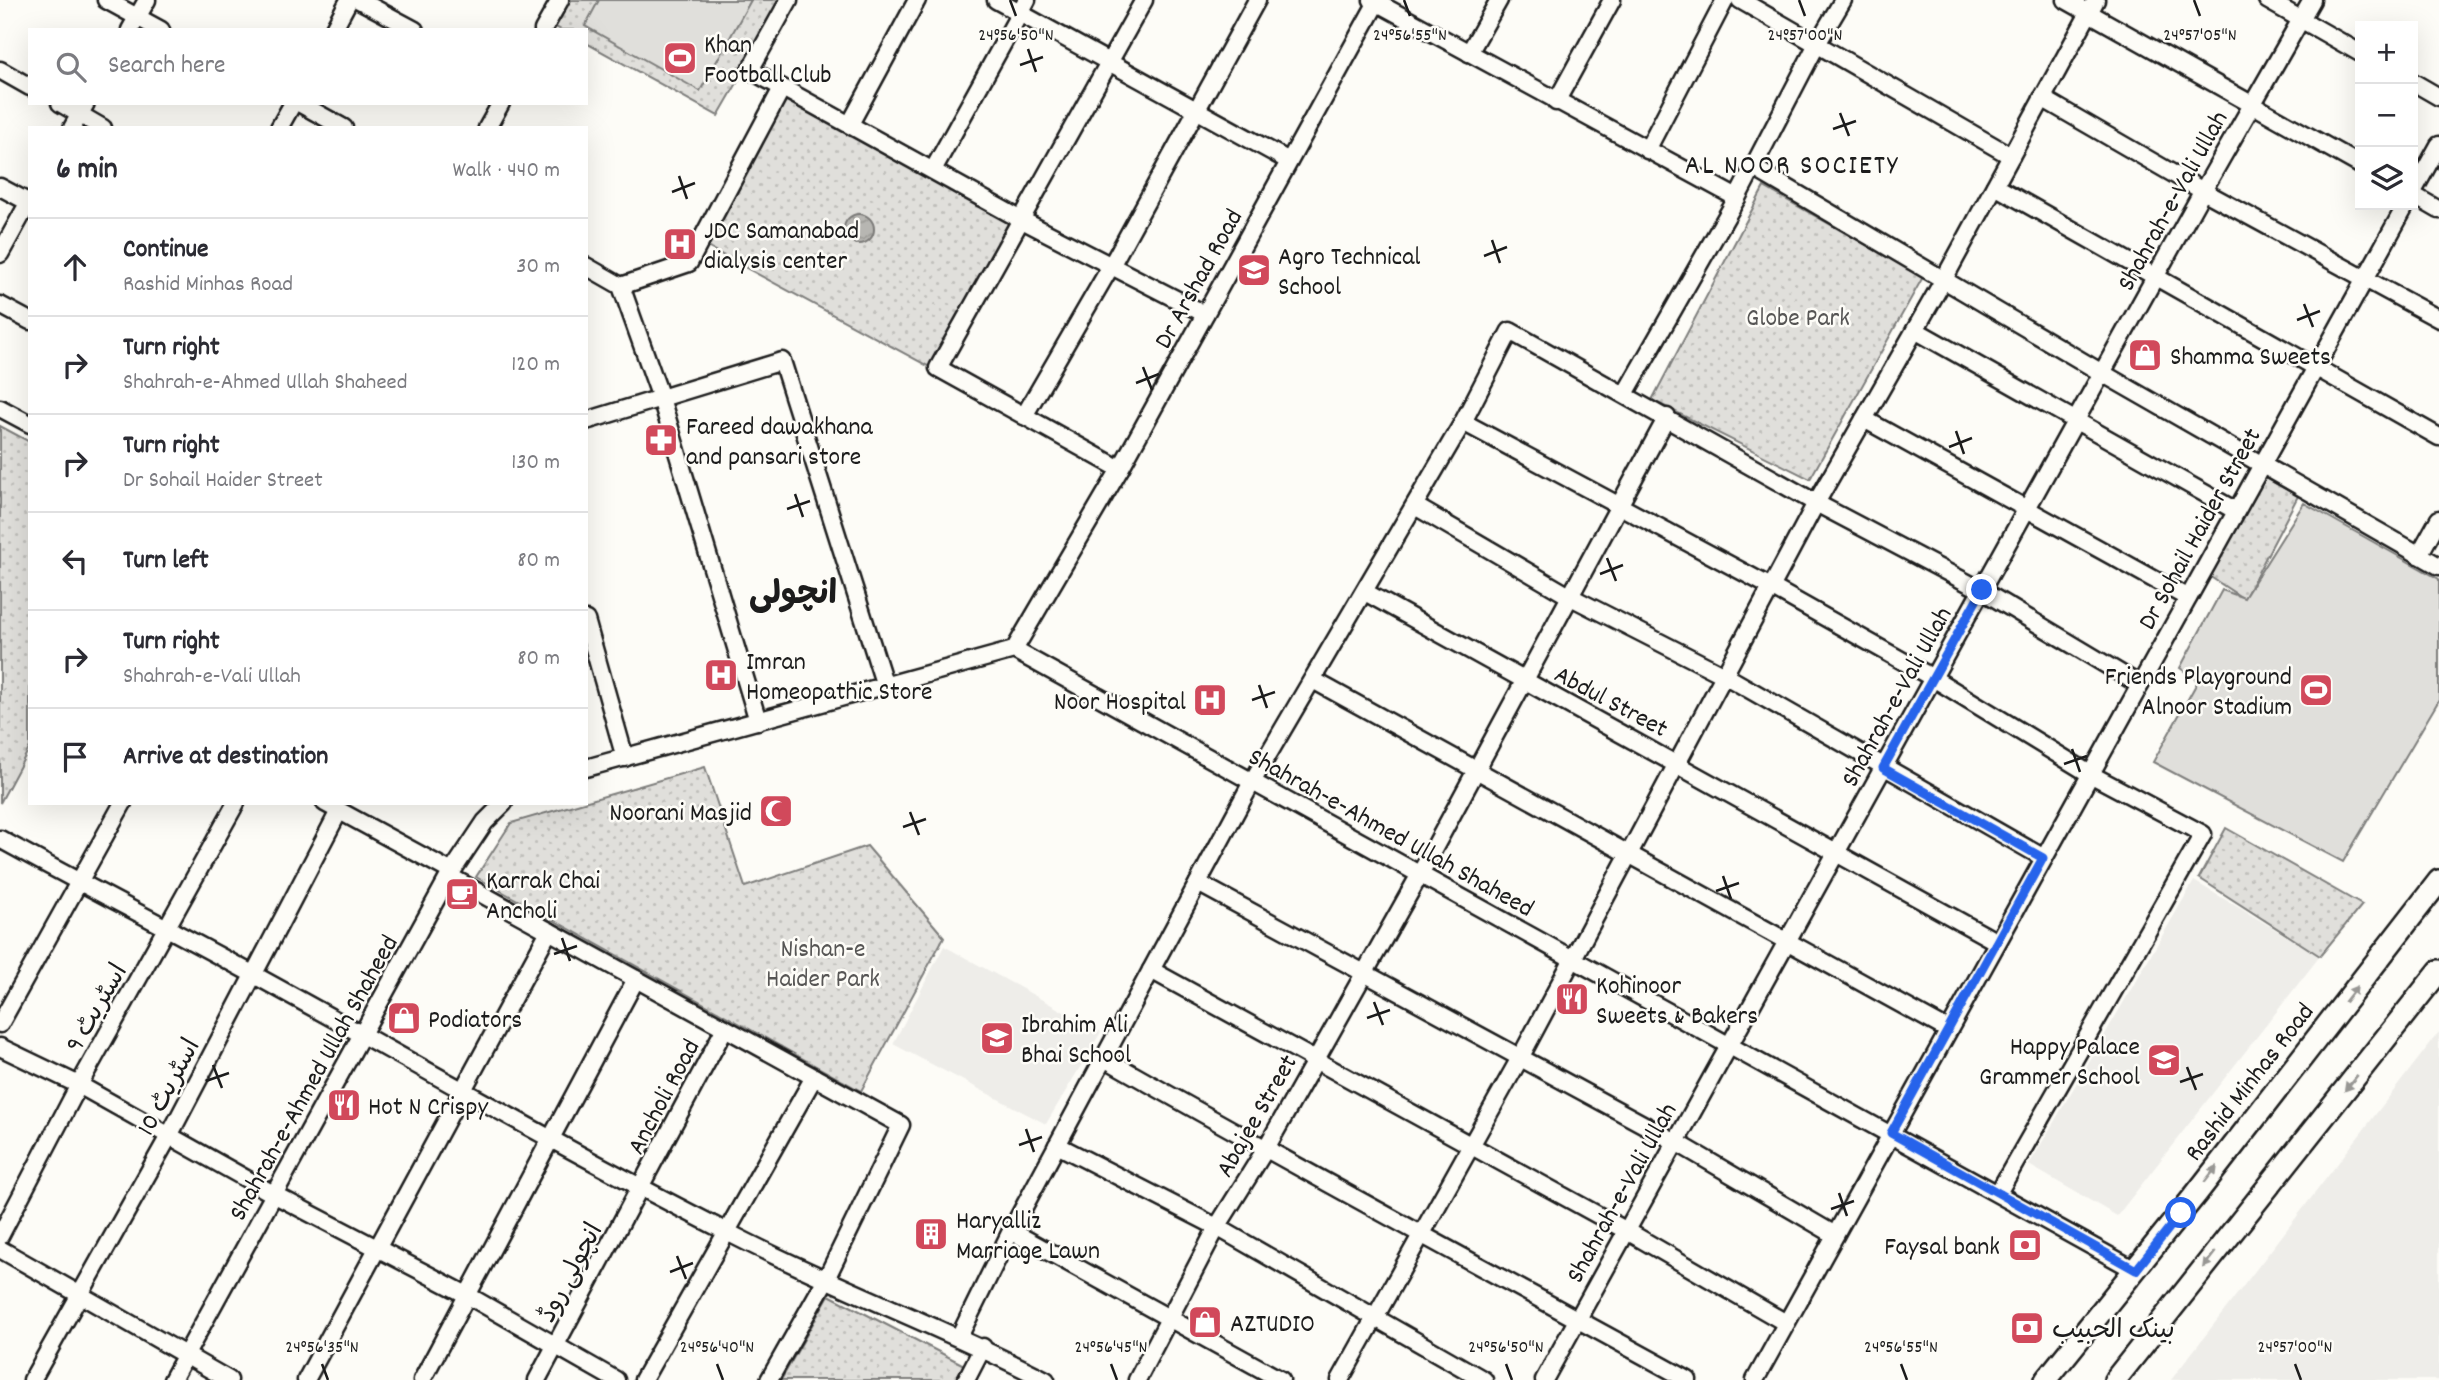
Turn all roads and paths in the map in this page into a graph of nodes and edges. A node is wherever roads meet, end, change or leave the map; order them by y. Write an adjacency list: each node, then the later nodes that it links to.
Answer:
1 (106, 0): 23 (street)
2 (147, 0): 23 (street)
3 (349, 0): 25 (street)
4 (359, 0): 26 (street)
5 (560, 0): 27 (street)
6 (789, 0): 35 (street)
7 (917, 0): 46 (street)
8 (996, 0): 20 (street)
9 (1144, 0): 31 (street)
10 (1257, 0): 44 (street)
11 (1499, 0): 30 (street)
12 (1612, 0): 38 (street)
13 (1725, 0): 52 (street)
14 (1740, 0): 28 (street)
15 (1843, 0): 28 (street)
16 (2066, 0): 21 (street)
17 (2267, 0): 22 (street)
18 (2312, 0): 22 (street, Shahrah-e-Vali Ullah)
19 (1376, 1): 30 (street); 54 (street, Dr Arshad Road)
20 (1024, 7): 31 (street); 57 (street)
21 (2092, 7): 37 (street); 39 (street)
22 (2301, 20): 29 (street); 39 (street, Shahrah-e-Vali Ullah)
23 (134, 24): 24 (street)
24 (152, 28)
25 (334, 28)
26 (411, 28)
27 (544, 28)
28 (1816, 44): 53 (street); 56 (street)
29 (2355, 50)
30 (1469, 53): 38 (street)
31 (1107, 61): 44 (street); 68 (street)
32 (0, 70): 34 (street)
33 (2416, 84): 36 (street)
34 (28, 86)
35 (782, 88): 46 (street); 75 (street)
36 (2439, 97)
37 (2042, 98): 53 (street); 61 (street)
38 (1556, 102): 52 (street)
39 (2253, 104): 55 (street); 61 (street, Shahrah-e-Vali Ullah)
40 (63, 105): 45 (street)
41 (292, 105): 48 (street)
42 (303, 105): 49 (street)
43 (500, 105): 50 (street)
44 (1196, 110): 54 (street); 70 (street)
45 (79, 115): 47 (street)
46 (850, 124): 57 (street)
47 (99, 126)
48 (280, 126)
49 (340, 126)
50 (489, 126)
51 (2439, 145): 58 (street)
52 (1647, 150): 63 (street)
53 (2011, 156): 59 (street)
54 (1289, 161): 77 (street, Dr Arshad Road)
55 (2355, 162)
56 (1754, 168): 63 (street); 74 (street)
57 (933, 170): 68 (street)
58 (2418, 185)
59 (1995, 186): 72 (street); 74 (street)
60 (0, 187): 64 (street)
61 (2203, 191): 72 (street, Shahrah-e-Vali Ullah); 73 (street)
62 (2418, 197): 67 (street)
63 (1737, 198): 83 (street)
64 (28, 201)
65 (28, 204): 69 (street)
66 (2403, 210): 73 (street, Dr Sohail Haider Street)
67 (2439, 210)
68 (1020, 219): 70 (street); 86 (street)
69 (0, 254)
70 (1111, 266): 77 (street); 86 (street)
71 (588, 267): 75 (street)
72 (2156, 276): 81 (street); 82 (street, Shahrah-e-Vali Ullah)
73 (2365, 278): 78 (street); 81 (street, Dr Sohail Haider Street)
74 (1943, 281): 80 (street); 82 (street)
75 (621, 286): 84 (street)
76 (0, 305): 79 (street)
77 (1205, 314): 95 (street, Dr Arshad Road)
78 (2439, 319)
79 (28, 320)
80 (1915, 330): 88 (street); 90 (street)
81 (2316, 367): 93 (street); 94 (street, Dr Sohail Haider Street)
82 (2102, 373): 90 (street, Shahrah-e-Vali Ullah); 94 (street)
83 (1626, 394): 87 (street); 91 (street)
84 (661, 397): 89 (street); 116 (street); 117 (street)
85 (0, 408): 92 (street)
86 (1024, 416): 95 (street)
87 (1667, 416): 96 (street); 98 (street, Abajee Street)
88 (1864, 419): 96 (street); 99 (street)
89 (588, 420)
90 (2076, 421): 99 (street, Shahrah-e-Vali Ullah); 100 (street)
91 (1463, 422): 97 (street); 98 (street)
92 (28, 423)
93 (2439, 437)
94 (2262, 465): 100 (street, Dr Sohail Haider Street); 102 (street)
95 (1120, 469): 110 (street, Dr Arshad Road)
96 (1816, 503): 104 (street); 105 (street)
97 (1415, 506): 106 (street); 107 (street)
98 (1618, 506): 104 (street); 107 (street, Abajee Street)
99 (2027, 508): 105 (street, Shahrah-e-Vali Ullah); 108 (street)
100 (2236, 511): 108 (street, Dr Sohail Haider Street)
101 (2439, 519): 102 (street)
102 (2419, 555): 103 (street)
103 (2439, 566)
104 (1771, 587): 111 (street); 112 (street)
105 (1982, 590): 112 (street, Shahrah-e-Vali Ullah); 115 (street)
106 (1364, 592): 113 (street); 114 (street, Abdul Street)
107 (1570, 597): 111 (street); 114 (street, Abajee Street)
108 (2188, 598): 115 (street, Dr Sohail Haider Street)
109 (588, 627): 118 (street)
110 (1014, 650): 116 (street); 124 (street, Shahrah-e-Ahmed Ullah Shaheed)
111 (1724, 675): 119 (street); 121 (street)
112 (1933, 678): 121 (street, Shahrah-e-Vali Ullah); 123 (street)
113 (1313, 680): 122 (street); 124 (street)
114 (1524, 680): 119 (street, Abdul Street); 122 (street, Abajee Street)
115 (2140, 685): 123 (street, Dr Sohail Haider Street)
116 (885, 686): 117 (street)
117 (758, 721): 118 (street)
118 (625, 758): 120 (street)
119 (1678, 763): 130 (street, Abdul Street); 131 (street)
120 (588, 767)
121 (1883, 768): 130 (street, Shahrah-e-Vali Ullah); 132 (street)
122 (1474, 769): 131 (street); 134 (street, Abajee Street)
123 (2090, 774): 132 (street, Dr Sohail Haider Street); 168 (street)
124 (1252, 782): 134 (street, Shahrah-e-Ahmed Ullah Shaheed); 137 (street)
125 (121, 805): 136 (street)
126 (235, 805): 138 (street, اسٹریٹ 9)
127 (502, 805): 133 (street, Shahrah-e-Ahmed Ullah Shaheed)
128 (332, 807): 133 (street); 146 (street, اسٹریٹ 10)
129 (0, 839): 136 (street)
130 (1836, 852): 140 (street, Shahrah-e-Vali Ullah); 141 (street, Abdul Street)
131 (1629, 856): 140 (street); 142 (street)
132 (2043, 858): 141 (street, Dr Sohail Haider Street)
133 (451, 874): 139 (street); 151 (street, Shahrah-e-Ahmed Ullah Shaheed)
134 (1419, 876): 142 (street, Shahrah-e-Ahmed Ullah Shaheed); 145 (street, Abajee Street)
135 (2439, 881): 179 (main road, Rashid Minhas Road, one-way to 135)
136 (79, 882): 138 (street); 148 (street)
137 (1198, 883): 143 (street); 145 (street)
138 (167, 930): 146 (street); 158 (street, اسٹریٹ 9)
139 (549, 931): 147 (street); 159 (street)
140 (1787, 942): 150 (street); 152 (street, Shahrah-e-Vali Ullah)
141 (1997, 942): 150 (street, Dr Sohail Haider Street)
142 (1573, 958): 152 (street, Shahrah-e-Ahmed Ullah Shaheed); 155 (street)
143 (1151, 970): 154 (street); 156 (street)
144 (2439, 971): 210 (main road, one-way to 210)
145 (1362, 974): 155 (street); 156 (street, Abajee Street)
146 (254, 975): 151 (street); 161 (street, اسٹریٹ 10)
147 (636, 979): 149 (street); 162 (street)
148 (0, 1024)
149 (725, 1028): 157 (street); 167 (street, Ancholi Road)
150 (1948, 1030): 160 (street, Dr Sohail Haider Street)
151 (360, 1034): 159 (street); 169 (street, Shahrah-e-Ahmed Ullah Shaheed)
152 (1729, 1043): 160 (street, Shahrah-e-Ahmed Ullah Shaheed); 163 (street, Shahrah-e-Vali Ullah)
153 (0, 1047): 158 (street)
154 (1104, 1058): 165 (street); 166 (street)
155 (1520, 1058): 163 (street); 164 (street)
156 (1315, 1059): 164 (street); 166 (street, Abajee Street)
157 (814, 1077): 174 (street); 180 (street)
158 (79, 1085): 161 (street); 176 (street, اسٹریٹ 9)
159 (461, 1092): 162 (street); 177 (street)
160 (1891, 1133): 168 (street, Shahrah-e-Ahmed Ullah Shaheed); 175 (street, Dr Sohail Haider Street)
161 (169, 1136): 169 (street); 181 (street, اسٹریٹ 10)
162 (552, 1138): 167 (street); 182 (street)
163 (1676, 1142): 172 (street, Shahrah-e-Vali Ullah); 175 (street)
164 (1471, 1144): 172 (street); 173 (street)
165 (1057, 1146): 170 (street); 171 (street)
166 (1265, 1150): 170 (street, Abajee Street); 173 (street)
167 (642, 1187): 174 (street); 188 (street, انچولی روڈ)
168 (1998, 1193): 179 (street, Shahrah-e-Ahmed Ullah Shaheed)
169 (275, 1195): 177 (street); 190 (street, Shahrah-e-Ahmed Ullah Shaheed)
170 (1217, 1227): 183 (street); 184 (street, Abajee Street)
171 (1011, 1231): 184 (street); 187 (street)
172 (1627, 1231): 185 (street, Shahrah-e-Vali Ullah); 186 (street)
173 (1422, 1232): 183 (street); 185 (street)
174 (729, 1233): 180 (street); 198 (street)
175 (1835, 1235): 186 (street, Dr Sohail Haider Street)
176 (0, 1236)
177 (378, 1248): 182 (street); 194 (street)
178 (0, 1249): 181 (street)
179 (2136, 1270): 209 (main road, Rashid Minhas Road)
180 (825, 1281): 187 (street); 199 (street)
181 (82, 1295): 190 (street); 191 (street, اسٹریٹ 10)
182 (467, 1295): 188 (street); 195 (street)
183 (1375, 1317): 204 (street); 205 (street)
184 (1168, 1318): 202 (street, Abajee Street); 203 (street)
185 (1578, 1320): 206 (street, Shahrah-e-Vali Ullah); 207 (street)
186 (1786, 1323): 208 (street, Dr Sohail Haider Street)
187 (959, 1337): 189 (street)
188 (556, 1346): 196 (street, انچولی روڈ); 197 (street)
189 (983, 1348): 200 (street); 201 (street)
190 (185, 1356): 192 (street, Shahrah-e-Ahmed Ullah Shaheed); 193 (street)
191 (32, 1380)
192 (172, 1380)
193 (229, 1380)
194 (306, 1380)
195 (422, 1380)
196 (537, 1380)
197 (616, 1380)
198 (643, 1380)
199 (769, 1380)
200 (966, 1380)
201 (1046, 1380)
202 (1137, 1380)
203 (1281, 1380)
204 (1340, 1380)
205 (1484, 1380)
206 (1544, 1380)
207 (1688, 1380)
208 (1755, 1380)
209 (2046, 1380)
210 (2115, 1380)

